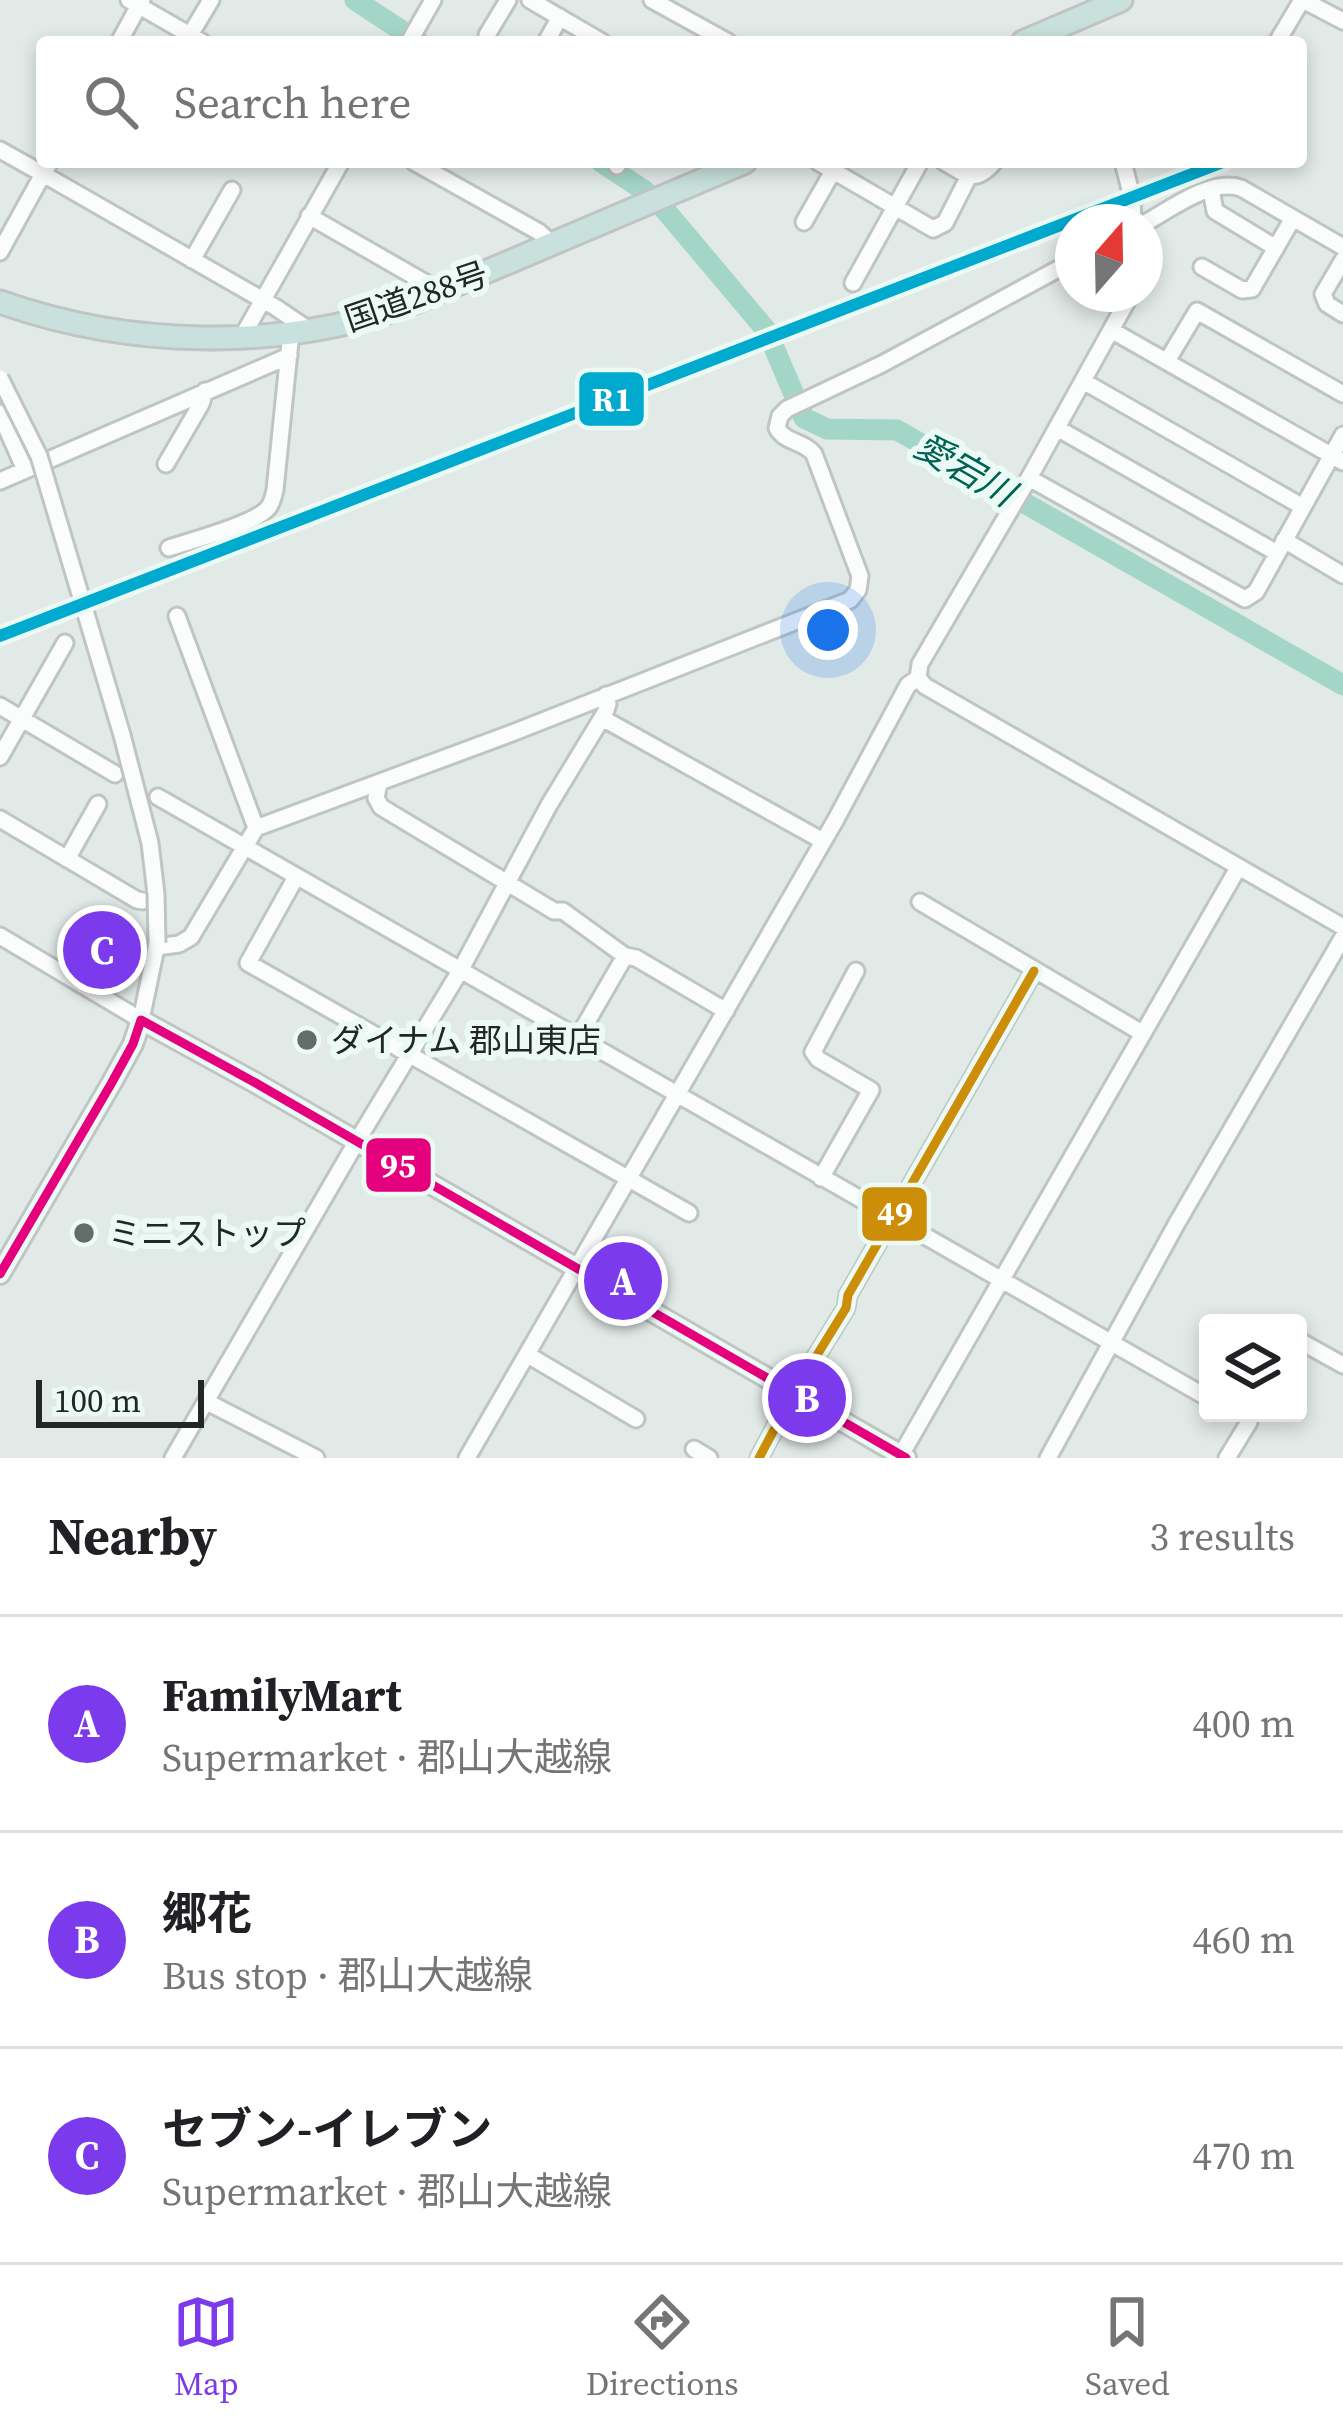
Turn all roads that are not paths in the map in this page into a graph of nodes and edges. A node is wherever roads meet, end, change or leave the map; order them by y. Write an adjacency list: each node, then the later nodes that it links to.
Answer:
1 (211, 0): 15 (street)
2 (433, 0): 16 (street)
3 (508, 0): 12 (street)
4 (530, 0): 9 (street)
5 (652, 0): 19 (street)
6 (1121, 0): 11 (highway)
7 (1303, 0): 10 (street); 20 (street)
8 (137, 2): 13 (street); 14 (street)
9 (560, 17): 17 (street); 18 (street)
10 (1343, 21)
11 (1071, 33)
12 (487, 35)
13 (121, 36)
14 (191, 36)
15 (197, 36)
16 (413, 36)
17 (549, 36)
18 (592, 36)
19 (717, 36)
20 (1281, 36)
21 (0, 150): 22 (street)
22 (36, 164)
23 (47, 168): 45 (street); 46 (street)
24 (337, 168): 39 (street)
25 (425, 168): 42 (street)
26 (731, 168): 42 (highway, 国道288号)
27 (825, 168): 41 (street)
28 (829, 168): 37 (street)
29 (917, 168): 37 (street)
30 (955, 168): 33 (street)
31 (988, 168): 33 (street)
32 (1125, 168): 36 (street)
33 (969, 176): 37 (street)
34 (232, 190): 46 (street)
35 (1211, 190): 38 (street); 40 (street); 44 (street)
36 (1132, 204)
37 (895, 207): 50 (street)
38 (1163, 214)
39 (309, 216): 51 (street); 52 (street)
40 (1293, 218): 43 (street); 44 (street)
41 (804, 222)
42 (552, 244): 51 (highway, 国道288号)
43 (1343, 247)
44 (1276, 248): 48 (street)
45 (0, 253)
46 (192, 260): 52 (street)
47 (1343, 260): 55 (street)
48 (1202, 267)
49 (1055, 271): 80 (street)
50 (853, 283)
51 (437, 293): 57 (highway, 国道288号)
52 (261, 299): 57 (street); 58 (street)
53 (0, 302): 58 (highway, 国道288号)
54 (1121, 312): 56 (street)
55 (1343, 314)
56 (1111, 330): 60 (street); 62 (street)
57 (300, 331): 58 (highway, 国道288号); 59 (street)
58 (242, 337)
59 (289, 356): 63 (street); 75 (street)
60 (1167, 361): 64 (street); 68 (street)
61 (0, 378): 102 (street, bridge)
62 (1083, 381): 66 (street); 73 (street)
63 (205, 391): 69 (street); 70 (street)
64 (1343, 394)
65 (0, 413): 70 (street)
66 (1057, 428): 71 (street); 74 (street)
67 (1343, 435): 68 (street)
68 (1337, 459): 73 (street)
69 (166, 464)
70 (25, 470): 72 (street)
71 (1029, 478): 74 (street); 79 (street)
72 (0, 481)
73 (1303, 507): 74 (street)
74 (1281, 547): 76 (street)
75 (169, 548)
76 (1343, 575)
77 (177, 616): 90 (street)
78 (65, 643): 82 (street)
79 (918, 678): 91 (street); 94 (street)
80 (606, 695): 83 (street); 86 (street)
81 (0, 706): 82 (street)
82 (22, 718): 84 (street); 85 (street)
83 (602, 718): 91 (street); 96 (street)
84 (0, 757)
85 (116, 774)
86 (379, 783): 90 (street); 96 (street)
87 (158, 797): 92 (street)
88 (98, 803): 93 (street)
89 (0, 819): 93 (street)
90 (256, 828): 92 (street)
91 (823, 841): 107 (street)
92 (245, 848): 95 (street); 102 (street)
93 (67, 859): 97 (street)
94 (1238, 868): 99 (street); 109 (street)
95 (296, 877): 104 (street); 111 (street)
96 (508, 883): 103 (street); 104 (street)
97 (143, 901)
98 (920, 902): 106 (street)
99 (1343, 927)
100 (0, 936): 108 (street)
101 (1343, 938): 121 (street)
102 (157, 945): 108 (street)
103 (625, 956): 107 (street); 110 (street)
104 (460, 971): 110 (street); 111 (street)
105 (856, 971): 114 (street)
106 (1034, 971): 109 (street); 117 (street)
107 (726, 1011): 112 (street)
108 (142, 1020): 113 (main road); 119 (main road)
109 (1142, 1033): 120 (street)
110 (577, 1039): 112 (street)
111 (410, 1054): 113 (street); 115 (street)
112 (677, 1096): 114 (street); 115 (street)
113 (357, 1141): 118 (main road); 127 (street)
114 (821, 1178): 117 (street)
115 (628, 1180): 116 (street); 118 (street)
116 (689, 1213)
117 (893, 1218): 120 (street); 126 (street)
118 (577, 1268): 123 (street); 126 (main road)
119 (0, 1273)
120 (1000, 1281): 121 (street); 130 (street)
121 (1113, 1342): 125 (street); 135 (street)
122 (1307, 1345): 124 (street)
123 (527, 1355): 128 (street); 133 (street)
124 (1343, 1365)
125 (1199, 1393)
126 (793, 1394): 130 (main road); 134 (street)
127 (207, 1402): 131 (street); 132 (street)
128 (636, 1419)
129 (1250, 1422): 136 (street)
130 (903, 1456)
131 (173, 1458)
132 (316, 1458)
133 (467, 1458)
134 (759, 1458)
135 (1048, 1458)
136 (1227, 1458)

